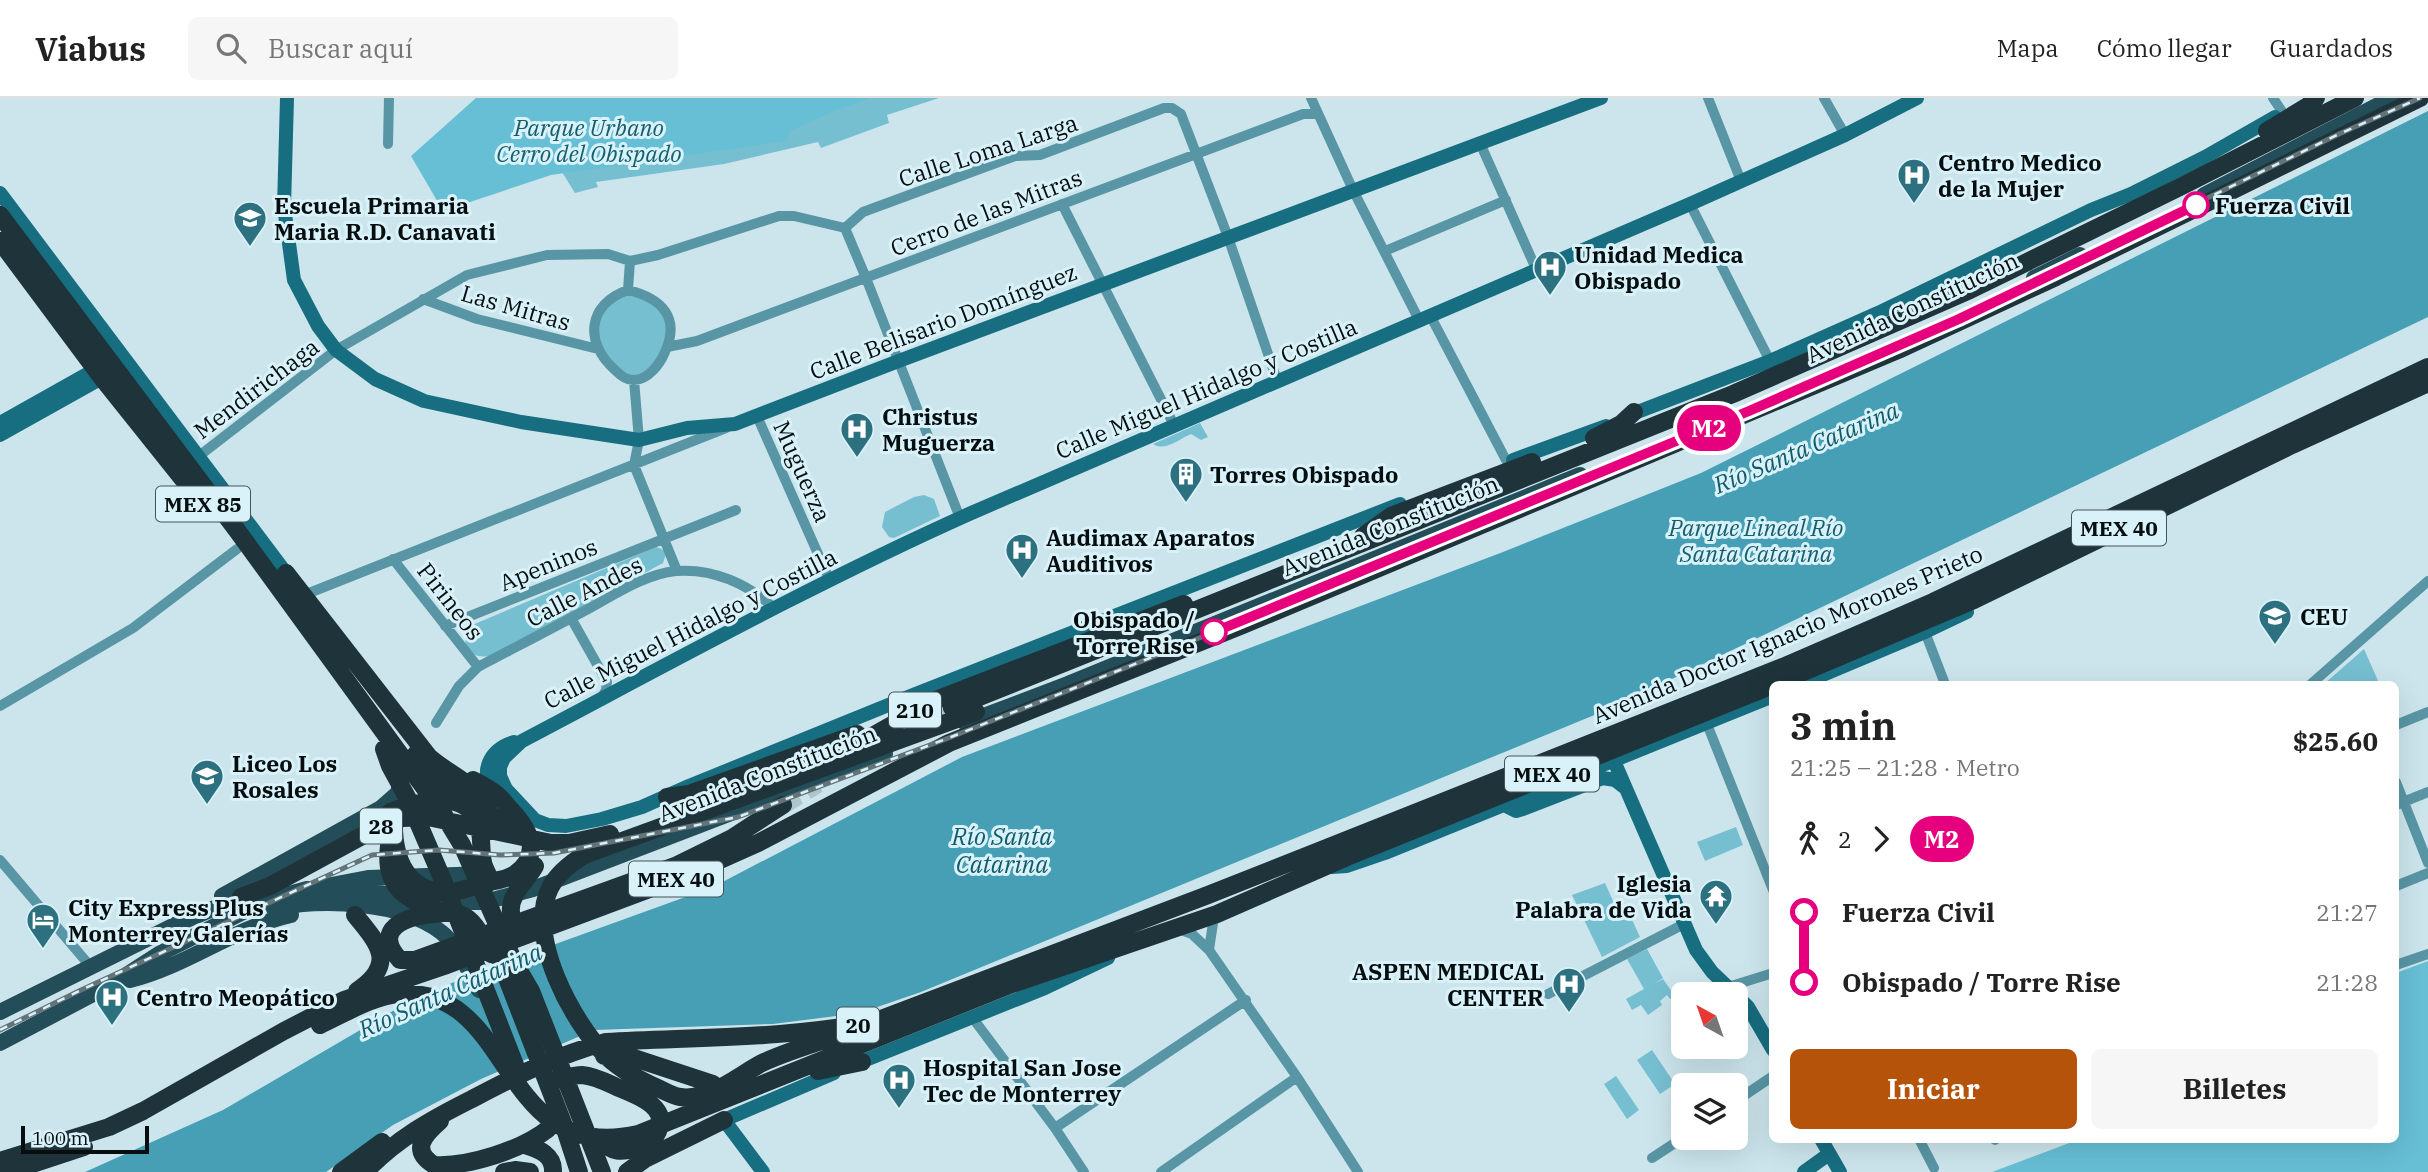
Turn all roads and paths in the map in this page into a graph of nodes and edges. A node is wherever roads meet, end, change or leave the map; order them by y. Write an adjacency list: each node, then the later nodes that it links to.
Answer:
1 (287, 98): 40 (street)
2 (389, 98): 17 (street)
3 (1311, 98): 14 (street)
4 (1601, 98): 16 (street, Calle Belisario Domínguez)
5 (1708, 98): 19 (street)
6 (1824, 98): 15 (street)
7 (1917, 98): 15 (street, Calle Miguel Hidalgo y Costilla)
8 (2273, 98): 13 (street)
9 (2315, 98): 13 (street, Avenida Constitución); 20 (highway)
10 (2355, 98): 20 (highway, Avenida Constitución)
11 (2392, 98): 113 (main road, Avenida Constitución)
12 (2420, 98): 120 (highway, Avenida Constitución / MEX 40)
13 (2283, 113): 42 (street, Avenida Constitución)
14 (1318, 114): 18 (street, Cerro de las Mitras); 21 (street)
15 (1845, 135): 19 (street, Calle Miguel Hidalgo y Costilla)
16 (1480, 143): 21 (street, Calle Belisario Domínguez); 23 (street)
17 (388, 144)
18 (1195, 154): 24 (street, Cerro de las Mitras); 27 (street, Calle Loma Larga); 28 (street)
19 (1741, 181): 25 (street, Calle Miguel Hidalgo y Costilla)
20 (2182, 186): 61 (highway, Avenida Constitución)
21 (1353, 190): 28 (street, Calle Belisario Domínguez); 30 (street)
22 (0, 193): 55 (street, MEX 85)
23 (1506, 200): 30 (street); 32 (street)
24 (1062, 204): 33 (street, Cerro de las Mitras); 34 (street)
25 (1690, 204): 32 (street, Calle Miguel Hidalgo y Costilla); 42 (street)
26 (0, 215): 65 (highway, MEX 85)
27 (845, 228): 31 (street); 33 (street)
28 (1228, 237): 34 (street, Calle Belisario Domínguez); 46 (street)
29 (2, 249): 44 (highway, MEX 85)
30 (1385, 251): 37 (street)
31 (630, 261): 35 (street); 36 (street)
32 (1537, 271): 37 (street, Calle Miguel Hidalgo y Costilla)
33 (866, 278): 38 (street, Cerro de las Mitras); 41 (street)
34 (1104, 284): 41 (street, Calle Belisario Domínguez); 52 (street)
35 (628, 290): 38 (street); 39 (street)
36 (423, 299): 39 (street, Las Mitras); 40 (street)
37 (1425, 319): 46 (street, Calle Miguel Hidalgo y Costilla); 56 (street)
38 (667, 347): 45 (street)
39 (598, 349): 45 (street)
40 (336, 350): 54 (street); 55 (street, Mendirichaga)
41 (899, 360): 49 (street, Calle Belisario Domínguez); 59 (street)
42 (1770, 361): 48 (street, Avenida Constitución)
43 (2428, 367): 86 (highway, Avenida Doctor Ignacio Morones Prieto / MEX 40)
44 (99, 374): 50 (street); 53 (street); 62 (highway, MEX 85)
45 (634, 380): 54 (street)
46 (1278, 383): 52 (street, Calle Miguel Hidalgo y Costilla)
47 (2428, 383): 64 (highway, Avenida Doctor Ignacio Morones Prieto / MEX 40)
48 (1634, 412): 56 (street, Avenida Constitución); 61 (highway)
49 (757, 416): 51 (street, Calle Belisario Domínguez); 69 (street, Muguerza)
50 (0, 423)
51 (735, 424): 54 (street); 57 (street, Calle Belisario Domínguez)
52 (1175, 427): 59 (street, Calle Miguel Hidalgo y Costilla)
53 (0, 435)
54 (639, 440): 57 (street)
55 (198, 456): 68 (street, MEX 85)
56 (1507, 462): 102 (street, Avenida Constitución)
57 (634, 465): 60 (street); 63 (street, Calle Belisario Domínguez)
58 (736, 510): 60 (street, Apeninos)
59 (960, 518): 69 (street, Calle Miguel Hidalgo y Costilla)
60 (664, 539): 66 (street); 75 (street, Apeninos)
61 (1353, 546): 67 (highway, Avenida Constitución)
62 (237, 550): 87 (street); 98 (highway, MEX 85)
63 (393, 559): 71 (street, Calle Belisario Domínguez); 75 (street, Pirineos)
64 (2048, 564): 76 (street, Avenida Doctor Ignacio Morones Prieto); 78 (highway, Avenida Doctor Ignacio Morones Prieto / MEX 40)
65 (262, 565): 82 (highway); 98 (highway, MEX 85)
66 (677, 571): 73 (street, Calle Andes); 74 (street, Calle Andes)
67 (1296, 571): 72 (highway, Avenida Constitución); 91 (highway, 210)
68 (286, 573): 71 (highway); 82 (highway)
69 (830, 581): 73 (street, Calle Miguel Hidalgo y Costilla)
70 (2428, 581): 81 (street)
71 (303, 595): 95 (highway)
72 (1225, 600): 88 (highway, Avenida Constitución); 163 (highway)
73 (774, 608): 85 (street, Calle Miguel Hidalgo y Costilla)
74 (571, 618): 77 (street, Calle Andes); 85 (street)
75 (445, 626): 77 (street, Pirineos)
76 (1925, 632): 79 (street, Avenida Doctor Ignacio Morones Prieto); 80 (street)
77 (478, 667): 90 (street, Calle Andes)
78 (1788, 681)
79 (1808, 681)
80 (1944, 681)
81 (2314, 681)
82 (362, 685): 107 (highway)
83 (1769, 689): 112 (highway, Avenida Doctor Ignacio Morones Prieto / MEX 40)
84 (1769, 690): 92 (street, Avenida Doctor Ignacio Morones Prieto)
85 (600, 699): 94 (street, Calle Miguel Hidalgo y Costilla)
86 (1700, 699): 97 (highway); 126 (highway, Avenida Doctor Ignacio Morones Prieto / MEX 40)
87 (0, 706)
88 (952, 708)
89 (2428, 712): 93 (street)
90 (436, 723)
91 (894, 723): 102 (highway); 107 (highway, 210)
92 (1707, 723): 96 (street, Avenida Doctor Ignacio Morones Prieto); 116 (street)
93 (2399, 724)
94 (522, 741): 101 (street, Calle Miguel Hidalgo y Costilla); 107 (street)
95 (423, 748): 101 (highway); 115 (highway)
96 (1642, 750): 97 (street, Avenida Doctor Ignacio Morones Prieto); 99 (street)
97 (1614, 761): 99 (street); 105 (street, Avenida Doctor Ignacio Morones Prieto)
98 (404, 785): 106 (highway); 127 (main road); 137 (highway, MEX 85); 144 (highway, MEX 85); 152 (highway)
99 (1624, 787): 105 (street); 128 (street)
100 (2428, 792): 104 (street)
101 (496, 793): 107 (highway)
102 (667, 797): 107 (street, Avenida Constitución)
103 (783, 804): 111 (highway, Avenida Constitución / MEX 40)
104 (2400, 804): 109 (street)
105 (1504, 805): 112 (street, Avenida Doctor Ignacio Morones Prieto)
106 (394, 831): 119 (highway); 123 (highway)
107 (533, 833): 110 (highway); 122 (highway, 28); 131 (highway)
108 (0, 860): 135 (street)
109 (2428, 863)
110 (523, 865): 118 (main road); 119 (highway)
111 (675, 866): 120 (highway); 121 (highway, Avenida Constitución / MEX 40)
112 (1324, 867): 124 (highway, Avenida Doctor Ignacio Morones Prieto / MEX 40)
113 (577, 873): 118 (main road, Avenida Constitución); 119 (main road)
114 (2428, 873): 117 (street)
115 (488, 874): 122 (highway); 131 (highway)
116 (1769, 880)
117 (2399, 885)
118 (307, 889): 136 (main road, Avenida Constitución)
119 (453, 892)
120 (634, 894): 121 (highway); 148 (highway, Avenida Constitución / MEX 40)
121 (589, 896): 123 (highway, Avenida Constitución / MEX 40)
122 (241, 897): 127 (main road, 28)
123 (416, 910): 125 (main road); 137 (highway)
124 (1217, 914): 129 (highway, Avenida Doctor Ignacio Morones Prieto / MEX 40); 132 (street)
125 (355, 915): 141 (main road); 148 (highway)
126 (1151, 916): 142 (highway, Avenida Doctor Ignacio Morones Prieto / MEX 40); 151 (highway, Avenida Doctor Ignacio Morones Prieto / 20)
127 (193, 917): 135 (main road, 28)
128 (1684, 924): 139 (street); 145 (street)
129 (1178, 929): 130 (highway, Avenida Doctor Ignacio Morones Prieto / MEX 40); 132 (street)
130 (1142, 940): 142 (highway, Avenida Doctor Ignacio Morones Prieto); 150 (street, 20)
131 (518, 949): 144 (highway)
132 (1209, 950): 146 (street)
133 (2428, 954): 134 (street)
134 (2399, 964)
135 (90, 966): 140 (main road, 28)
136 (144, 966): 141 (main road); 152 (main road)
137 (502, 967): 169 (highway, MEX 85)
138 (1769, 975): 143 (street)
139 (1724, 982)
140 (55, 983): 149 (main road, 28); 153 (main road)
141 (114, 983): 154 (main road)
142 (1012, 984): 165 (highway, MEX 40)
143 (1748, 985)
144 (531, 991): 168 (highway, MEX 85)
145 (1548, 994)
146 (1246, 1000): 158 (street); 170 (street)
147 (1748, 1007): 155 (street)
148 (341, 1008): 165 (highway, MEX 40); 178 (highway, MEX 40); 180 (highway, MEX 40)
149 (0, 1012)
150 (972, 1017): 157 (street, 20); 170 (street)
151 (876, 1021): 156 (highway, Avenida Doctor Ignacio Morones Prieto / 20); 161 (highway)
152 (500, 1025): 165 (highway)
153 (0, 1034)
154 (0, 1043)
155 (1769, 1043)
156 (548, 1061): 161 (highway, 20); 164 (highway, Avenida Doctor Ignacio Morones Prieto / 20)
157 (862, 1062): 160 (highway, 20); 166 (street)
158 (1297, 1077): 192 (street); 193 (street)
159 (1769, 1079): 162 (street)
160 (777, 1080)
161 (714, 1087): 163 (highway)
162 (1748, 1093)
163 (678, 1096): 166 (street)
164 (470, 1099): 173 (highway); 175 (highway); 181 (highway); 182 (highway, Avenida Doctor Ignacio Morones Prieto / 20)
165 (530, 1103)
166 (763, 1103): 167 (street)
167 (724, 1120): 173 (highway); 189 (highway); 190 (street)
168 (582, 1121): 173 (highway); 188 (highway)
169 (555, 1126): 175 (highway); 187 (highway)
170 (1055, 1128): 191 (street)
171 (1823, 1143): 176 (street)
172 (1921, 1143): 179 (street)
173 (649, 1145)
174 (1671, 1146): 177 (street)
175 (535, 1148): 183 (highway); 186 (highway)
176 (1829, 1154): 194 (street); 195 (street)
177 (1652, 1158)
178 (0, 1161)
179 (1934, 1168)
180 (8, 1172)
181 (341, 1172)
182 (365, 1172)
183 (463, 1172)
184 (504, 1172): 185 (highway)
185 (530, 1172)
186 (553, 1172)
187 (579, 1172)
188 (601, 1172)
189 (627, 1172)
190 (763, 1172)
191 (1084, 1172)
192 (1161, 1172)
193 (1358, 1172)
194 (1804, 1172)
195 (1840, 1172)

